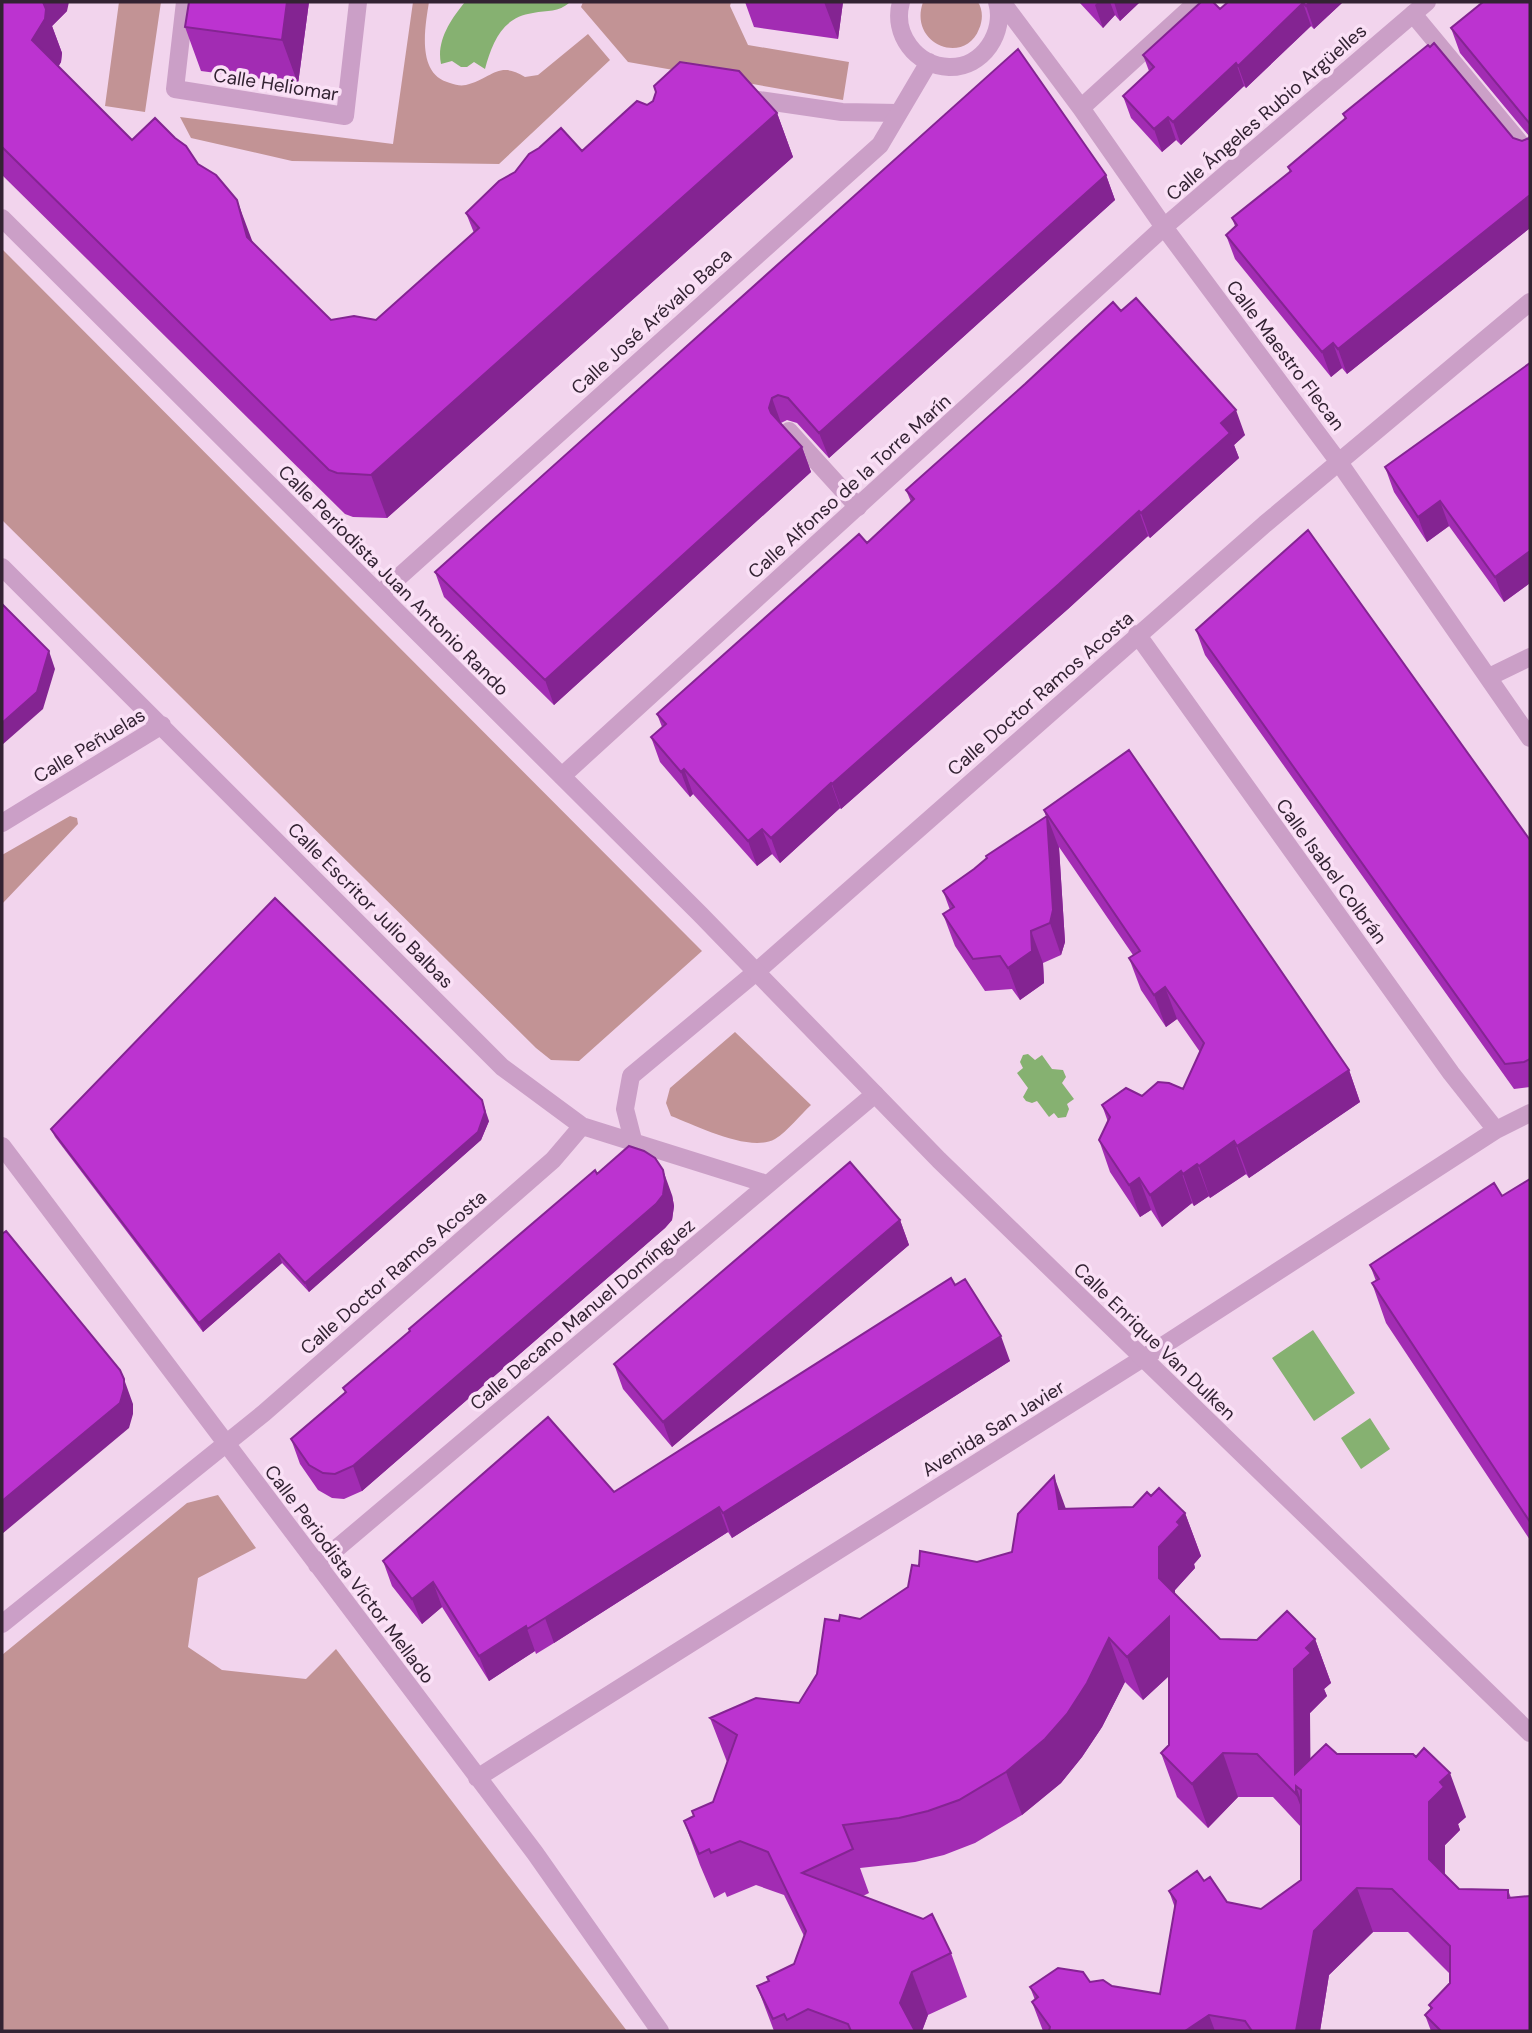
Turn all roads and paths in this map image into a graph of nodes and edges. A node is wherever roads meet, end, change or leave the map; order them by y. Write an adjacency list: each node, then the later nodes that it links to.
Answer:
1 (185, 2): 2 (street, Calle Heliomar)
2 (358, 2)
3 (901, 2): 8 (street)
4 (1000, 2): 8 (street); 10 (street, Calle Maestro Flecan)
5 (1197, 2): 10 (street)
6 (1427, 2): 7 (street, Calle Ángeles Rubio Argüelles)
7 (1413, 14): 12 (street); 14 (street, Calle Ángeles Rubio Argüelles)
8 (929, 62): 11 (street, Calle José Arévalo Baca)
9 (724, 95): 11 (street)
10 (1081, 108): 14 (street, Calle Maestro Flecan)
11 (898, 113): 20 (street, Calle José Arévalo Baca)
12 (1530, 155)
13 (2, 218): 20 (street, Calle Periodista Juan Antonio Rando)
14 (1164, 227): 17 (street, Calle Maestro Flecan); 18 (street, Calle Alfonso de la Torre Marín)
15 (1530, 302): 17 (street, Calle Doctor Ramos Acosta)
16 (789, 430): 18 (street)
17 (1338, 461): 21 (street, Calle Doctor Ramos Acosta); 23 (street, Calle Maestro Flecan)
18 (858, 507): 26 (street, Calle Alfonso de la Torre Marín)
19 (2, 567): 24 (street, Calle Escritor Julio Balbas)
20 (380, 594): 26 (street, Calle Periodista Juan Antonio Rando)
21 (1137, 635): 28 (street, Calle Doctor Ramos Acosta); 32 (street, Calle Isabel Colbrán)
22 (1530, 657): 23 (street)
23 (1489, 677): 25 (street, Calle Maestro Flecan)
24 (162, 725): 27 (street, Calle Peñuelas); 31 (street, Calle Escritor Julio Balbas)
25 (1530, 738)
26 (562, 776): 28 (street, Calle Periodista Juan Antonio Rando)
27 (2, 823)
28 (757, 972): 29 (street, Calle Enrique Van Dulken); 33 (street, Calle Doctor Ramos Acosta)
29 (875, 1094): 35 (street, Calle Decano Manuel Domínguez); 36 (street, Calle Enrique Van Dulken)
30 (1530, 1113): 32 (street, Avenida San Javier)
31 (582, 1126): 33 (street, Calle Escritor Julio Balbas); 37 (street, Calle Doctor Ramos Acosta)
32 (1496, 1130): 36 (street, Avenida San Javier)
33 (634, 1140): 35 (street, Calle Escritor Julio Balbas)
34 (2, 1146): 37 (street, Calle Periodista Víctor Mellado)
35 (767, 1184): 38 (street, Calle Decano Manuel Domínguez)
36 (1142, 1359): 40 (street, Calle Enrique Van Dulken); 41 (street, Avenida San Javier)
37 (226, 1445): 38 (street, Calle Periodista Víctor Mellado); 39 (street, Calle Doctor Ramos Acosta)
38 (317, 1565): 41 (street, Calle Periodista Víctor Mellado)
39 (2, 1624)
40 (1530, 1733)
41 (477, 1778): 42 (street, Calle Periodista Víctor Mellado)
42 (660, 2031)

